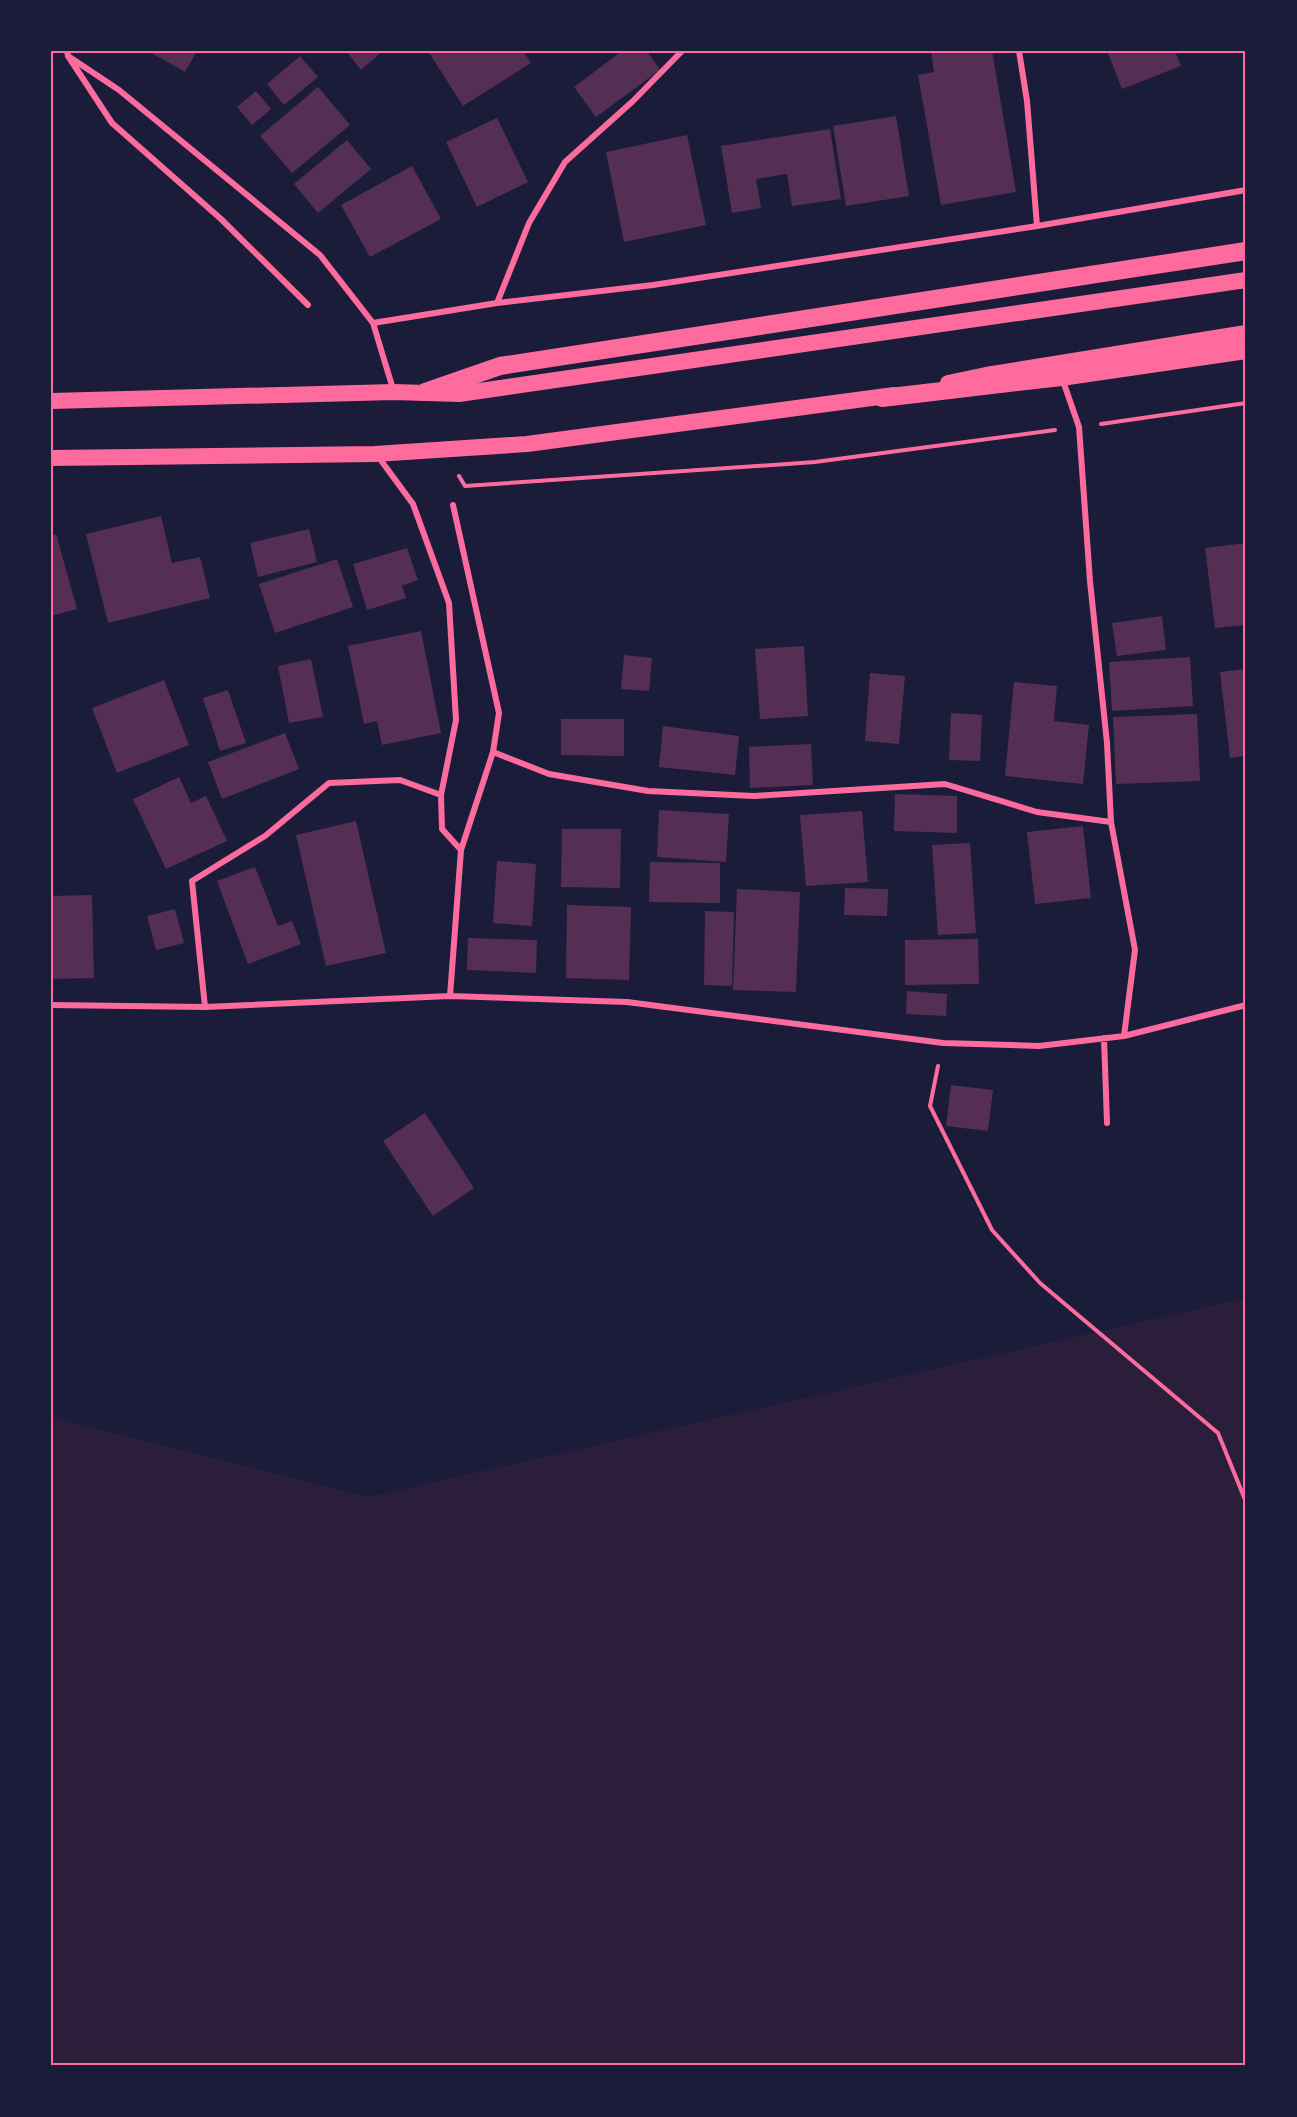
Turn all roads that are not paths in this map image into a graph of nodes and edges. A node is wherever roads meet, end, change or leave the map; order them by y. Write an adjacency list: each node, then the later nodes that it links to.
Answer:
1 (682, 51): 8 (street)
2 (1018, 51): 5 (street)
3 (68, 54): 9 (street); 10 (street)
4 (1246, 190): 5 (street)
5 (1037, 226): 8 (street)
6 (1246, 251): 15 (highway)
7 (1246, 280): 15 (highway)
8 (497, 303): 10 (street)
9 (308, 304)
10 (373, 323): 14 (street)
11 (1246, 333): 16 (highway)
12 (1246, 350): 13 (highway)
13 (1061, 376): 16 (highway); 23 (street)
14 (394, 392): 15 (highway); 17 (highway)
15 (425, 392)
16 (882, 398): 18 (highway)
17 (51, 400)
18 (375, 454): 19 (highway); 22 (street)
19 (51, 458)
20 (453, 505): 21 (street)
21 (493, 752): 23 (street); 24 (street)
22 (441, 795): 24 (street); 28 (street)
23 (1111, 822): 29 (street)
24 (461, 850): 25 (street)
25 (450, 996): 28 (street); 30 (street)
26 (51, 1005): 28 (street)
27 (1246, 1005): 29 (street)
28 (205, 1007)
29 (1124, 1036): 30 (street)
30 (1104, 1038): 31 (street)
31 (1107, 1124)

